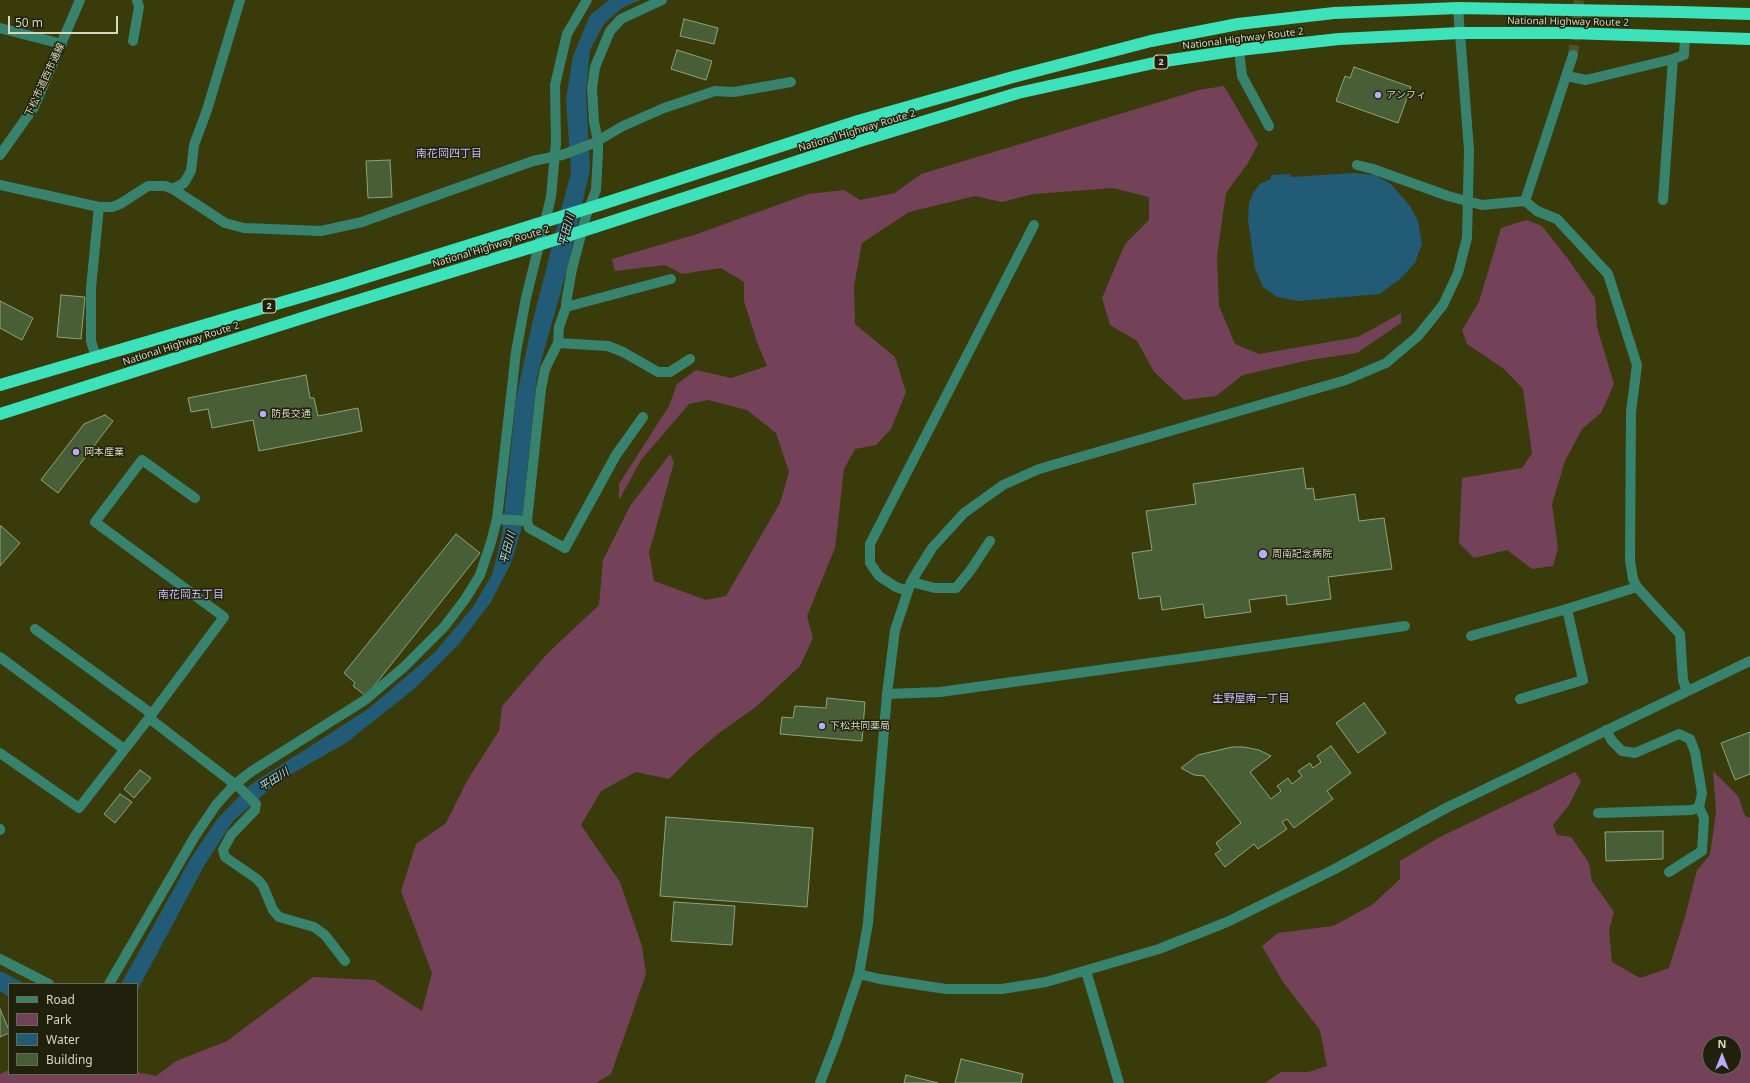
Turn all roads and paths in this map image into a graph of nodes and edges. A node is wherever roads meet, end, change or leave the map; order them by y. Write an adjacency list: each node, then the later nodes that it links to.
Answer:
1 (80, 0): 13 (street, 下松市道西市通線)
2 (137, 0): 12 (street)
3 (240, 0): 25 (street)
4 (587, 0): 22 (street)
5 (662, 0): 20 (street)
6 (1458, 8): 7 (highway, National Highway Route 2 / 2); 9 (street); 34 (highway, National Highway Route 2 / 2, bridge)
7 (1750, 14)
8 (0, 28): 13 (street)
9 (1460, 33): 10 (highway, National Highway Route 2 / 2); 14 (highway, National Highway Route 2 / 2); 27 (street)
10 (1686, 37): 11 (highway, National Highway Route 2 / 2); 16 (street)
11 (1750, 38)
12 (133, 41)
13 (62, 44): 21 (street, 下松市道西市通線)
14 (1239, 50): 19 (street); 37 (highway, National Highway Route 2 / 2, bridge)
15 (1574, 55): 17 (street)
16 (1673, 58): 17 (street); 26 (street)
17 (1567, 76): 28 (street)
18 (792, 82): 20 (street)
19 (1269, 126)
20 (596, 142): 22 (street); 32 (street)
21 (0, 155)
22 (558, 156): 25 (street); 40 (street)
23 (1357, 165): 27 (street)
24 (0, 184): 29 (street)
25 (173, 189): 29 (street)
26 (1663, 200)
27 (1469, 201): 28 (street); 43 (street)
28 (1525, 201): 44 (street)
29 (99, 206): 34 (street)
30 (1034, 225): 43 (street)
31 (671, 279): 32 (street)
32 (566, 307): 33 (street)
33 (558, 343): 35 (street); 41 (street)
34 (96, 357): 36 (highway, National Highway Route 2 / 2)
35 (690, 359)
36 (0, 385)
37 (0, 414)
38 (643, 417): 41 (street)
39 (195, 498): 54 (street)
40 (499, 519): 41 (street); 58 (street)
41 (525, 521)
42 (990, 541): 43 (street)
43 (909, 587): 52 (street)
44 (1637, 587): 45 (street); 51 (street)
45 (1567, 609): 48 (street); 53 (street)
46 (1405, 626): 52 (street)
47 (35, 629): 54 (street)
48 (1471, 636)
49 (0, 657): 56 (street)
50 (1750, 661): 51 (street)
51 (1687, 691): 55 (street)
52 (887, 694): 65 (street)
53 (1520, 699)
54 (151, 716): 56 (street); 58 (street)
55 (1606, 730): 59 (street); 64 (street)
56 (124, 749): 57 (street)
57 (0, 753)
58 (238, 787): 63 (street); 67 (street)
59 (1699, 807): 60 (street); 61 (street)
60 (1598, 813)
61 (1669, 872)
62 (0, 959): 66 (street)
63 (345, 961)
64 (1086, 971): 65 (street); 69 (street)
65 (859, 974): 68 (street)
66 (47, 983)
67 (110, 983)
68 (820, 1083)
69 (1120, 1083)

